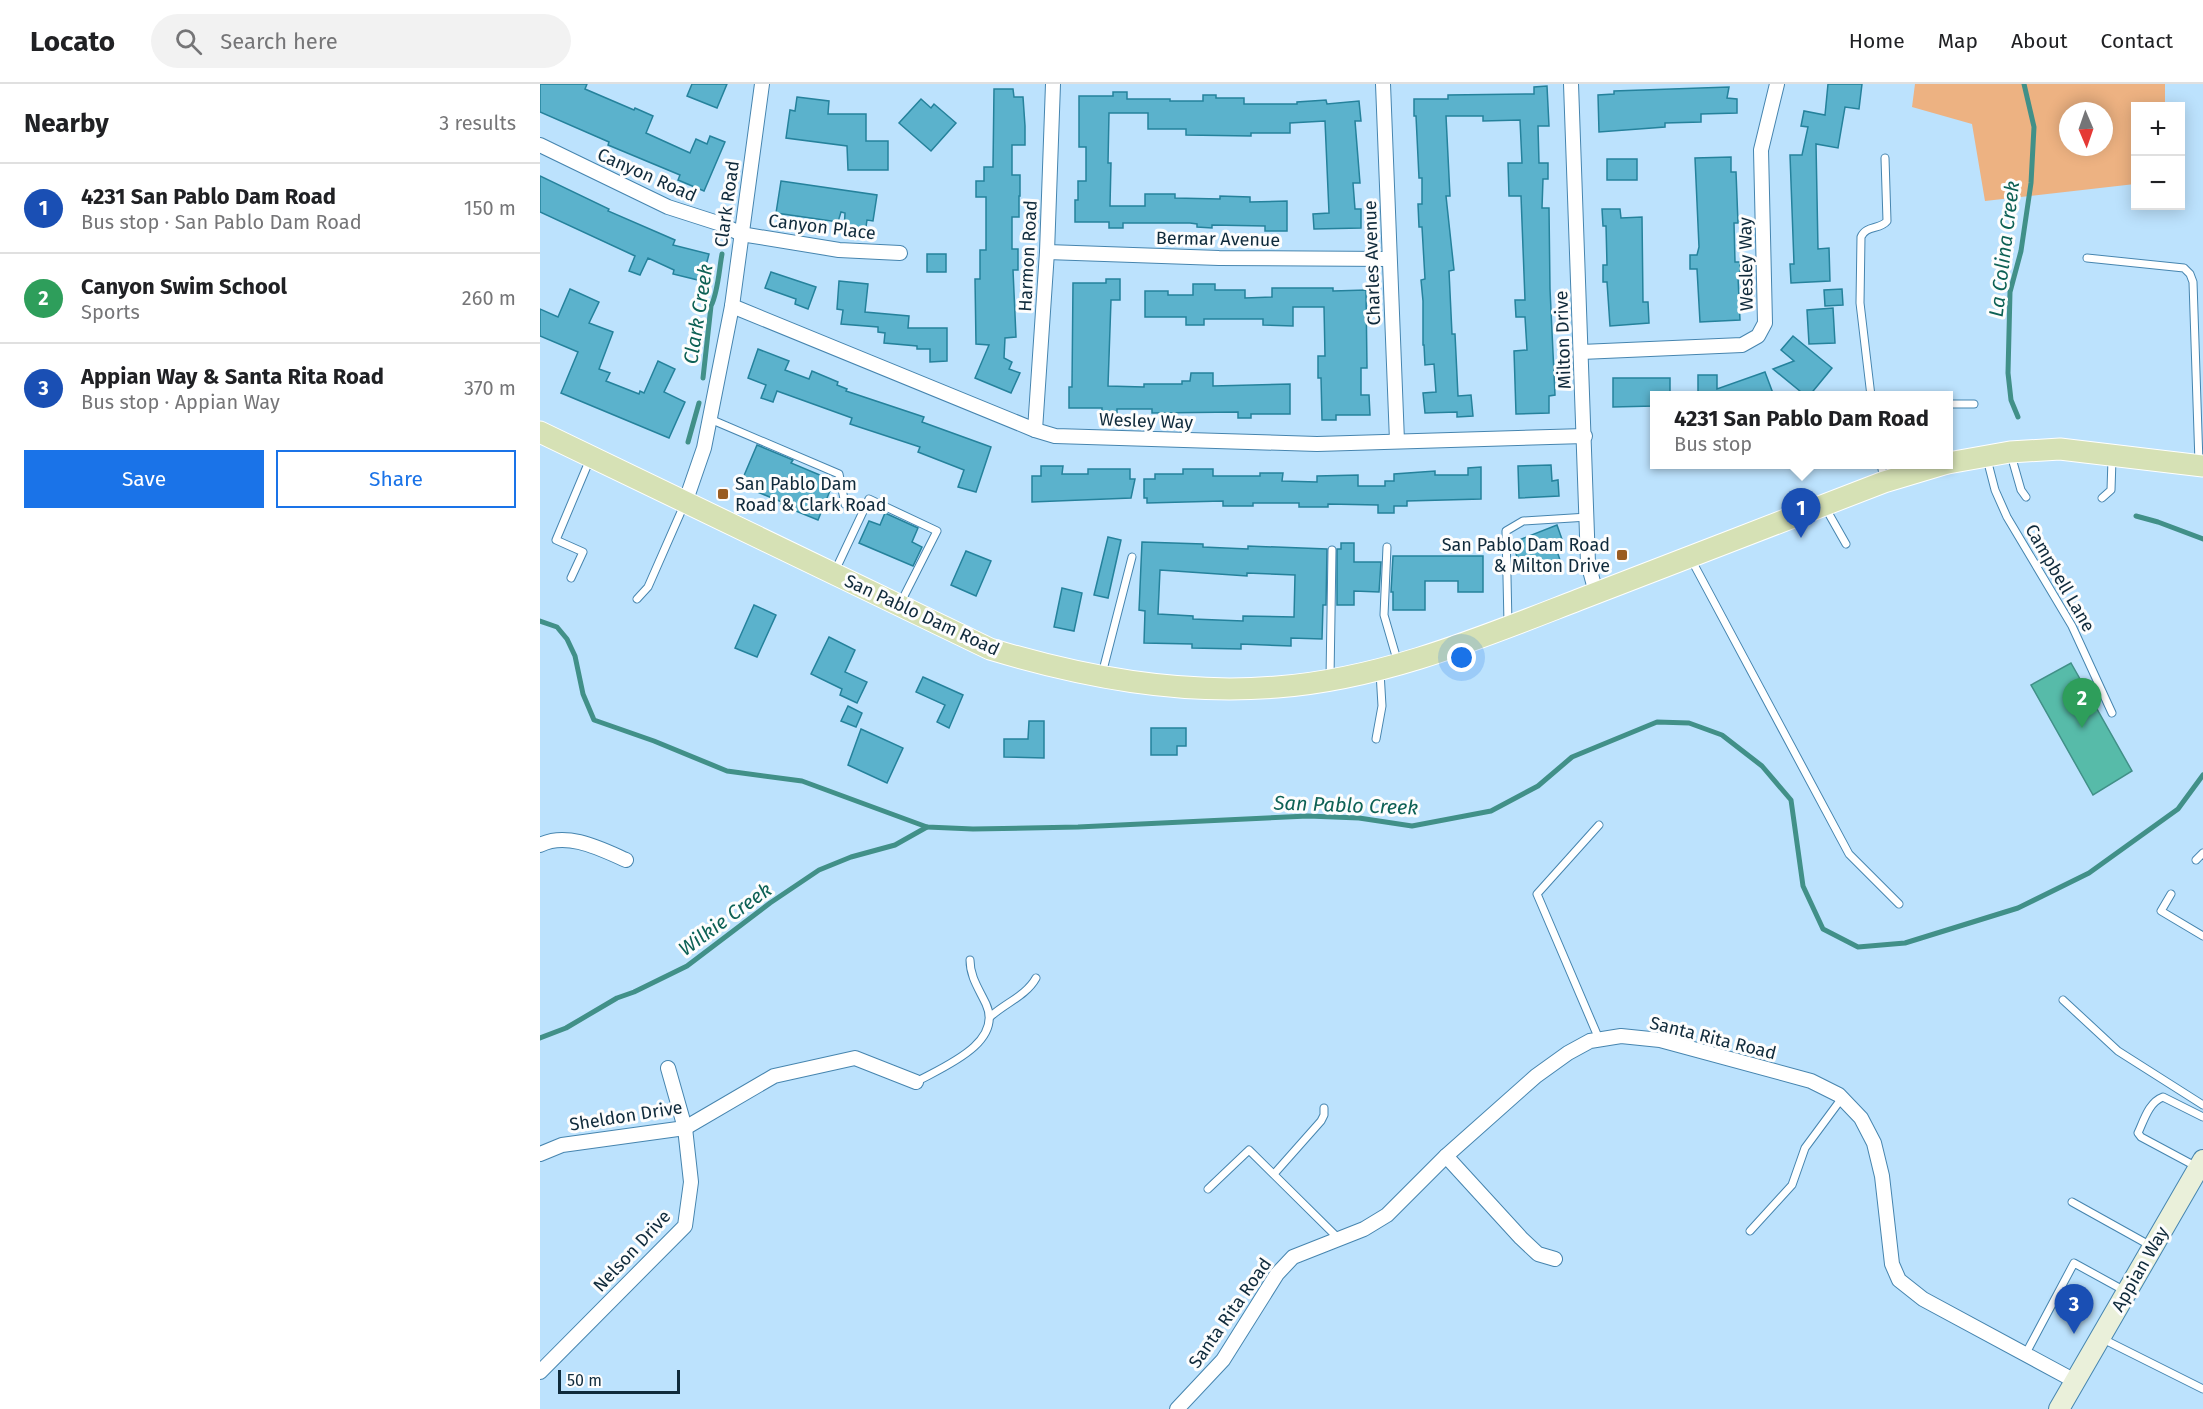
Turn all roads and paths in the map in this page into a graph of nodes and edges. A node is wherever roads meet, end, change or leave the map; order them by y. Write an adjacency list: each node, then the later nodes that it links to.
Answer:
1 (762, 84): 8 (street, Clark Road)
2 (1053, 84): 9 (street, Harmon Road)
3 (1383, 84): 12 (street, Charles Avenue)
4 (1571, 84): 14 (street, Milton Drive)
5 (1777, 84): 14 (street, Wesley Way)
6 (540, 145): 8 (street, Canyon Road)
7 (1885, 158): 15 (lane)
8 (741, 234): 10 (street, Canyon Place); 13 (street, Clark Road)
9 (1047, 252): 12 (street, Bermar Avenue); 19 (street, Harmon Road)
10 (900, 253)
11 (2087, 258): 28 (lane)
12 (1389, 259): 22 (street, Charles Avenue)
13 (732, 306): 18 (street, Clark Road); 19 (street, Wesley Way)
14 (1581, 352): 21 (street, Milton Drive)
15 (1870, 391)
16 (1953, 404): 17 (lane)
17 (1974, 404)
18 (710, 419): 33 (street, Clark Road); 34 (lane)
19 (1035, 430): 22 (street, Wesley Way)
20 (540, 432): 26 (main road, San Pablo Dam Road)
21 (1585, 436): 22 (street, Wesley Way); 36 (street, Milton Drive)
22 (1397, 441)
23 (2010, 452): 24 (main road, San Pablo Dam Road); 25 (main road, San Pablo Dam Road); 31 (lane)
24 (2113, 454): 28 (main road, San Pablo Dam Road); 32 (lane)
25 (1987, 456): 27 (main road, San Pablo Dam Road); 51 (lane, Campbell Lane)
26 (591, 457): 33 (main road, San Pablo Dam Road); 43 (lane)
27 (1953, 463)
28 (2201, 466)
29 (1911, 469): 30 (main road, San Pablo Dam Road)
30 (1883, 473): 35 (main road, San Pablo Dam Road)
31 (2026, 497)
32 (2102, 498)
33 (685, 502): 42 (main road, San Pablo Dam Road); 45 (lane)
34 (845, 504)
35 (1823, 505): 37 (lane); 41 (main road, San Pablo Dam Road)
36 (1588, 517): 44 (street, Milton Drive); 47 (lane)
37 (1846, 544)
38 (1387, 547): 48 (lane)
39 (1332, 550): 50 (lane)
40 (1132, 557): 49 (lane)
41 (1690, 557): 44 (main road, San Pablo Dam Road); 59 (lane)
42 (833, 574): 46 (main road, San Pablo Dam Road); 46 (lane)
43 (571, 578)
44 (1596, 593): 47 (main road, San Pablo Dam Road)
45 (638, 599)
46 (899, 606): 49 (main road, San Pablo Dam Road)
47 (1509, 627): 48 (main road, San Pablo Dam Road)
48 (1389, 668): 50 (main road, San Pablo Dam Road); 52 (lane)
49 (1101, 677): 50 (main road, San Pablo Dam Road)
50 (1330, 681)
51 (2112, 713)
52 (1376, 739)
53 (1599, 825): 65 (lane)
54 (540, 845): 56 (street)
55 (2203, 853): 57 (lane)
56 (626, 860)
57 (2196, 860)
58 (2171, 894): 60 (lane)
59 (1899, 904)
60 (2203, 936)
61 (970, 960): 64 (lane)
62 (1036, 978): 64 (lane)
63 (2062, 1000): 69 (lane)
64 (990, 1017): 67 (lane)
65 (1599, 1039): 68 (street, Santa Rita Road); 74 (street, Santa Rita Road)
66 (669, 1068): 72 (street, Nelson Drive)
67 (916, 1082): 72 (street, Sheldon Drive)
68 (1842, 1098): 79 (lane); 85 (street, Santa Rita Road)
69 (2203, 1105)
70 (1324, 1108): 76 (lane)
71 (2203, 1117): 75 (lane)
72 (685, 1128): 73 (street, Sheldon Drive); 86 (street, Nelson Drive)
73 (540, 1154)
74 (1446, 1156): 80 (street, Santa Rita Road); 82 (street)
75 (2201, 1164): 81 (main road, Appian Way)
76 (1274, 1174): 77 (lane); 80 (lane)
77 (1208, 1189)
78 (2072, 1202): 81 (lane)
79 (1750, 1231)
80 (1338, 1238): 89 (street, Santa Rita Road)
81 (2153, 1247): 83 (main road, Appian Way)
82 (1555, 1259)
83 (2127, 1292): 84 (main road, Appian Way); 85 (lane)
84 (2100, 1338): 87 (main road, Appian Way); 88 (lane)
85 (2025, 1354): 87 (street, Santa Rita Road)
86 (540, 1372)
87 (2075, 1381): 90 (main road, Appian Way)
88 (2203, 1389)
89 (1178, 1409)
90 (2059, 1409)

